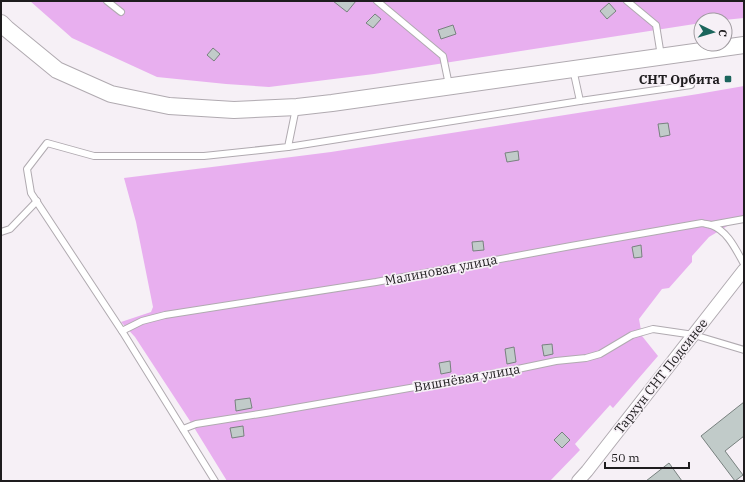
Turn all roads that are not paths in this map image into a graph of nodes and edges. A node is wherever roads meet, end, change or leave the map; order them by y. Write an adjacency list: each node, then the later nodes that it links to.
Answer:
1 (106, 1): 4 (lane)
2 (377, 1): 10 (lane)
3 (627, 1): 7 (lane)
4 (121, 12)
5 (1, 23): 12 (main road)
6 (744, 45): 7 (main road)
7 (661, 56): 8 (main road)
8 (573, 69): 10 (main road); 11 (lane)
9 (691, 85): 11 (lane)
10 (450, 86): 12 (main road)
11 (580, 100): 13 (lane)
12 (297, 107): 13 (lane)
13 (288, 147): 14 (lane)
14 (37, 201): 17 (lane); 20 (lane)
15 (744, 219): 16 (lane, Малиновая улица)
16 (711, 225): 18 (lane); 20 (lane, Малиновая улица)
17 (1, 232)
18 (744, 264)
19 (744, 270): 21 (street, Тархун СНТ Подсинее)
20 (122, 331): 23 (lane)
21 (694, 335): 22 (lane, Вишнёвая улица); 23 (lane, Вишнёвая улица); 25 (street, Тархун СНТ Подсинее)
22 (744, 350)
23 (183, 430): 24 (lane)
24 (215, 481)
25 (578, 481)

